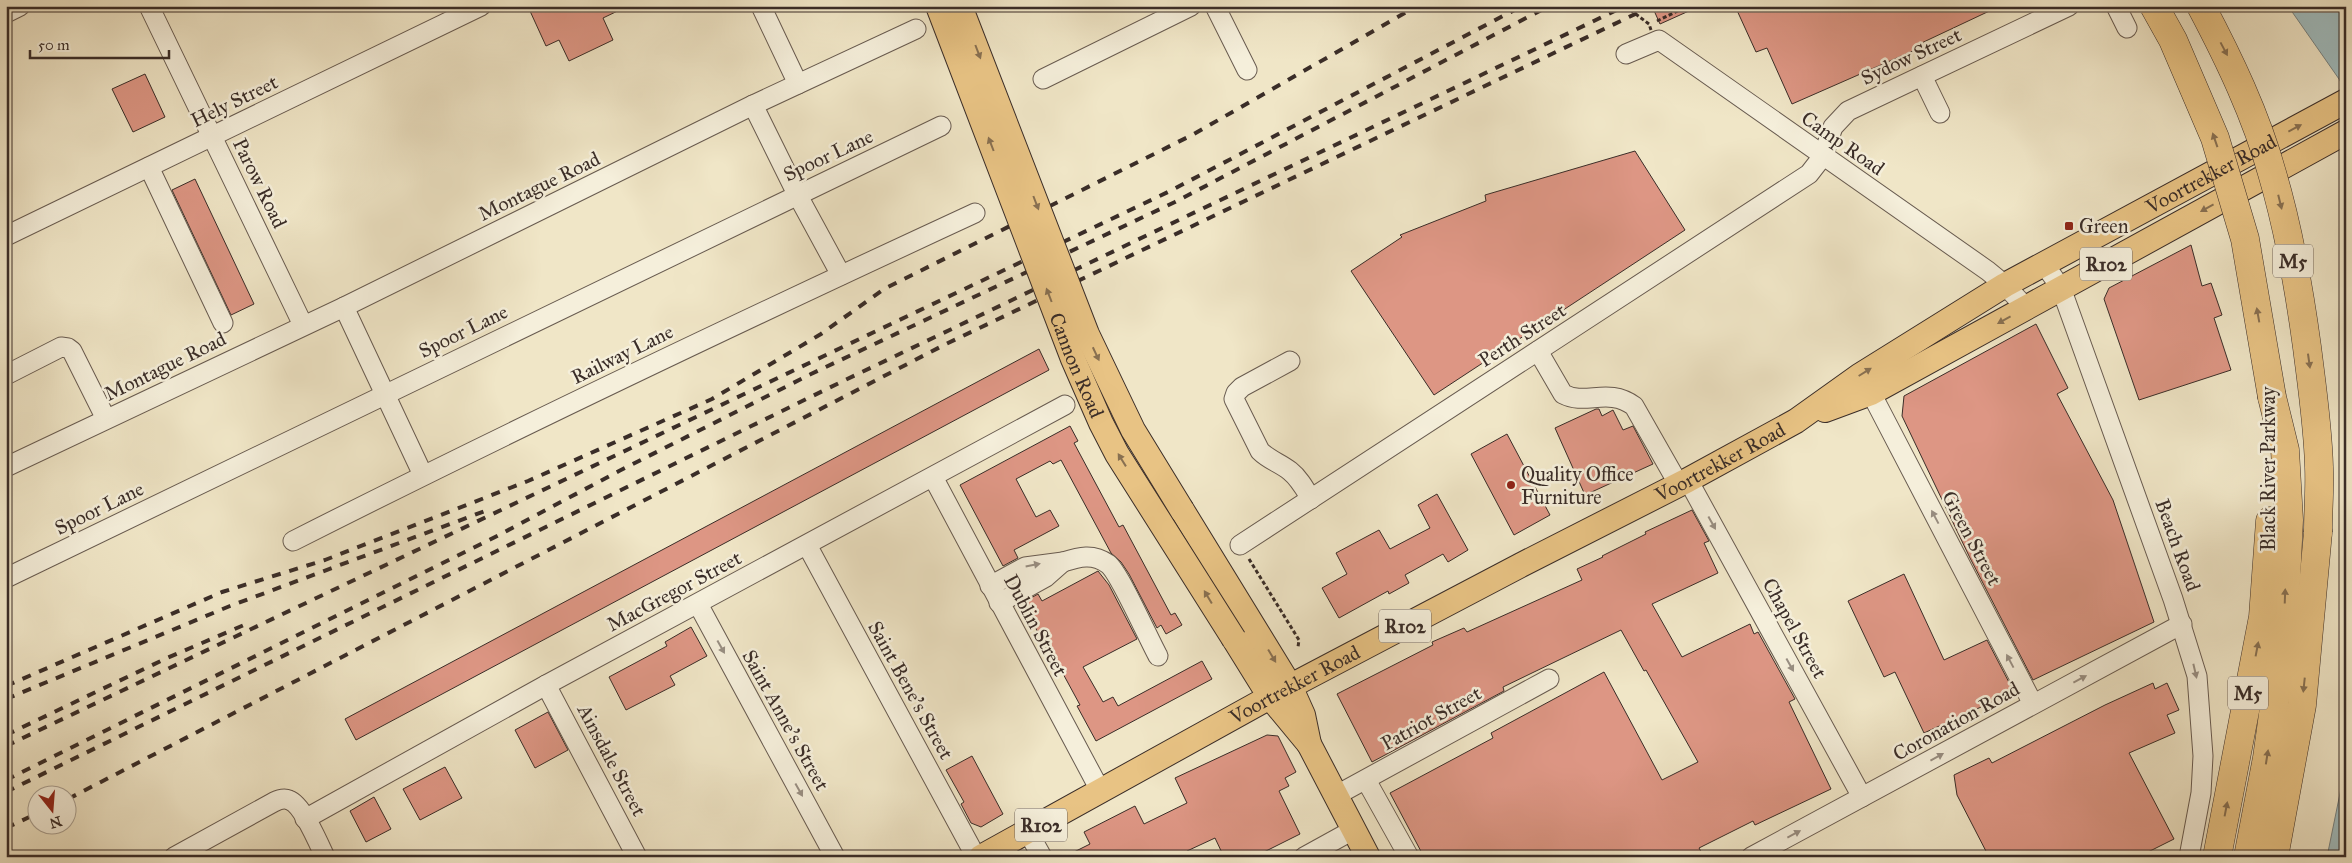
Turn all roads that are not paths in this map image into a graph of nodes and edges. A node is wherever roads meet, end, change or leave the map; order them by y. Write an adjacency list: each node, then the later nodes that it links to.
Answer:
1 (20, 6): 13 (street)
2 (149, 6): 26 (street, Parow Road)
3 (481, 6): 26 (street, Hely Street)
4 (761, 6): 20 (street)
5 (938, 6): 63 (main road, Cannon Road, one-way to 5, bridge)
6 (960, 6): 63 (main road, Cannon Road, one-way to 63, bridge)
7 (1191, 6): 19 (street)
8 (1215, 6): 17 (street)
9 (2069, 6): 18 (street, Sydow Street)
10 (2116, 6): 14 (street)
11 (2154, 6): 53 (highway, Black River Parkway / M5, one-way to 11, bridge)
12 (2201, 6): 90 (highway, M5, one-way to 90, bridge)
13 (6, 13)
14 (2127, 28)
15 (916, 29): 20 (street, Montague Road)
16 (1626, 54): 27 (street, Camp Road)
17 (1247, 70)
18 (1922, 76): 23 (street); 27 (street, Sydow Street)
19 (1043, 78)
20 (798, 84): 21 (street, Montague Road)
21 (753, 105): 29 (street); 36 (street, Montague Road)
22 (2338, 105): 32 (main road, Voortrekker Road / R102, one-way to 22)
23 (1940, 114)
24 (941, 126): 29 (street, Spoor Lane)
25 (2344, 134): 35 (main road, Voortrekker Road / R102, one-way to 35)
26 (213, 136): 28 (street, Hely Street); 39 (street, Parow Road)
27 (1823, 156): 34 (street, Camp Road); 40 (street, Perth Street)
28 (149, 167): 31 (street, Hely Street); 38 (street)
29 (797, 194): 33 (street); 44 (street, Spoor Lane)
30 (975, 213): 33 (street, Railway Lane)
31 (6, 236)
32 (2044, 264): 34 (main road, Voortrekker Road / R102); 35 (street, Beach Road)
33 (841, 275): 49 (street, Railway Lane)
34 (2004, 285): 37 (street, Camp Road); 47 (main road, Voortrekker Road / R102, one-way to 34)
35 (2062, 288): 37 (main road, Voortrekker Road / R102); 62 (street, Beach Road)
36 (344, 307): 39 (street, Montague Road); 44 (street)
37 (2026, 308): 43 (main road, Voortrekker Road / R102, one-way to 43)
38 (223, 323)
39 (303, 325): 46 (street, Montague Road)
40 (1538, 351): 51 (street, Chapel Street); 52 (street, Perth Street)
41 (1290, 361): 52 (street)
42 (6, 374): 46 (street)
43 (1870, 393): 47 (main road, Voortrekker Road / R102); 68 (street, Green Street, one-way to 43)
44 (385, 394): 49 (street); 58 (street, Spoor Lane)
45 (1065, 406): 50 (street, MacGregor Street)
46 (106, 419): 48 (street, Montague Road)
47 (1796, 421): 51 (main road, Voortrekker Road / R102)
48 (6, 467)
49 (423, 475): 54 (street, Railway Lane)
50 (932, 477): 55 (street, MacGregor Street); 59 (street, Dublin Street)
51 (1684, 482): 67 (main road, Voortrekker Road / R102); 72 (street, Chapel Street, one-way to 72)
52 (1311, 499): 56 (street, Perth Street)
53 (2279, 529): 88 (highway, Black River Parkway / M5, one-way to 53); 89 (highway, one-way to 53)
54 (293, 541)
55 (807, 544): 61 (street, MacGregor Street); 80 (street, Saint Bene's Street)
56 (1244, 550)
57 (1063, 562): 59 (street, one-way to 57); 60 (street); 64 (street)
58 (6, 578)
59 (990, 586): 60 (street, Dublin Street)
60 (999, 603): 70 (street, Dublin Street)
61 (698, 604): 66 (street, MacGregor Street); 79 (street, Saint Anne's Street, one-way to 79)
62 (2182, 624): 68 (street, Coronation Road, one-way to 62); 87 (street, Beach Road, one-way to 87)
63 (1244, 633): 67 (main road, Cannon Road)
64 (1158, 656)
65 (1549, 679): 69 (street, Patriot Street)
66 (546, 685): 73 (street, MacGregor Street); 78 (street, Ainsdale Street)
67 (1280, 692): 70 (main road, Voortrekker Road / R102); 71 (main road, Cannon Road)
68 (2033, 704): 72 (street, Coronation Road, one-way to 68)
69 (1366, 780): 71 (street, Patriot Street); 85 (street)
70 (1101, 792): 75 (main road, Voortrekker Road / R102)
71 (1335, 796): 74 (main road, Cannon Road)
72 (1862, 797): 86 (street, Coronation Road, one-way to 72)
73 (305, 819): 76 (street); 77 (street)
74 (1353, 830): 83 (street); 84 (main road, Cannon Road)
75 (1028, 832): 81 (main road, Voortrekker Road / R102); 82 (street)
76 (174, 857)
77 (325, 857)
78 (637, 857)
79 (835, 857)
80 (976, 857)
81 (981, 857)
82 (1042, 857)
83 (1304, 857)
84 (1368, 857)
85 (1409, 857)
86 (1751, 857)
87 (2189, 857)
88 (2216, 857)
89 (2248, 857)
90 (2274, 857)

